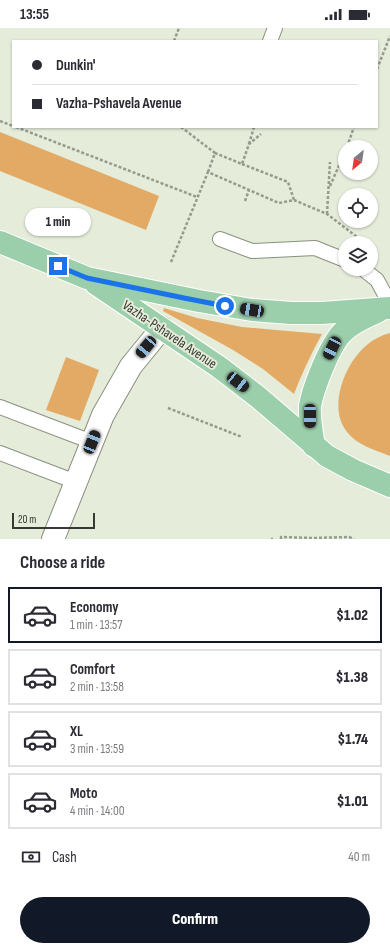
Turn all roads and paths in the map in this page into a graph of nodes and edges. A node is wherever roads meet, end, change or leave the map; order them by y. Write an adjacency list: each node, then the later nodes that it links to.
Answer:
1 (179, 28): 4 (path)
2 (275, 28): 5 (lane)
3 (390, 36): 6 (path)
4 (174, 40)
5 (270, 40)
6 (378, 66)
7 (0, 121): 8 (path)
8 (12, 126)
9 (19, 128): 23 (path)
10 (182, 128): 16 (path)
11 (254, 128): 15 (path)
12 (354, 128): 14 (path)
13 (261, 134): 15 (path)
14 (349, 140)
15 (249, 144): 18 (path)
16 (215, 153): 18 (path); 20 (path)
17 (330, 162): 21 (path)
18 (242, 164): 24 (path)
19 (338, 168): 21 (path)
20 (208, 172): 22 (path); 23 (path)
21 (329, 189): 26 (path)
22 (249, 190): 24 (path); 25 (path)
23 (197, 197): 31 (path)
24 (294, 200): 26 (path)
25 (245, 201)
26 (327, 214): 27 (path)
27 (356, 236)
28 (220, 238): 30 (lane)
29 (0, 242): 33 (main road, Vazha-Pshavela Avenue)
30 (338, 257)
31 (171, 262)
32 (372, 276): 34 (lane)
33 (87, 278): 34 (main road, Vazha-Pshavela Avenue); 35 (main road, Vazha-Pshavela Avenue)
34 (389, 306): 40 (main road)
35 (162, 328): 39 (street); 40 (main road, Vazha-Pshavela Avenue)
36 (0, 407): 39 (lane)
37 (168, 408): 38 (path)
38 (242, 437)
39 (92, 442): 42 (street)
40 (314, 446): 43 (main road, Vazha-Pshavela Avenue)
41 (0, 453): 42 (lane)
42 (76, 482): 45 (street)
43 (390, 486)
44 (313, 538): 46 (path); 47 (path)
45 (53, 539)
46 (281, 539)
47 (354, 539)

